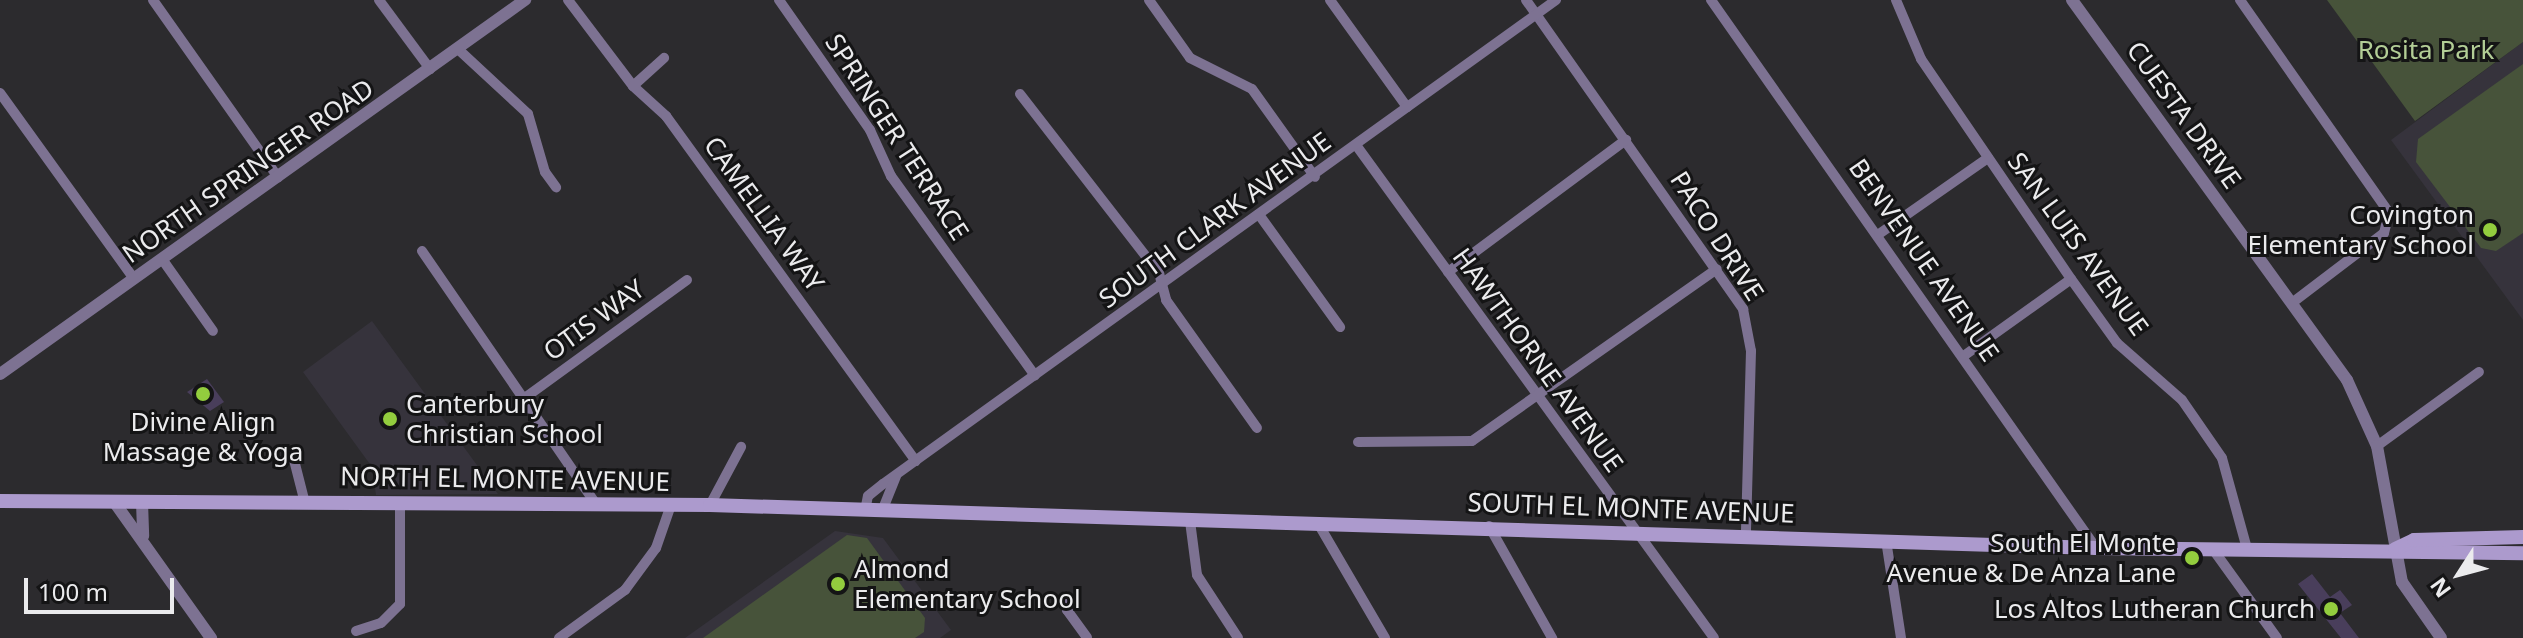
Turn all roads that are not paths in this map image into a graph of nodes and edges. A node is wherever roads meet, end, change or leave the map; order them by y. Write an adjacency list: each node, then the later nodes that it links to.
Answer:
1 (153, 0): 25 (street)
2 (379, 0): 17 (street)
3 (525, 0): 15 (street, NORTH SPRINGER ROAD)
4 (568, 0): 18 (street, CAMELLIA WAY)
5 (779, 0): 44 (street, SPRINGER TERRACE)
6 (1149, 0): 26 (street)
7 (1330, 0): 21 (street)
8 (1526, 0): 14 (street, PACO DRIVE)
9 (1556, 0): 14 (street, SOUTH CLARK AVENUE)
10 (1711, 0): 29 (street, BENVENUE AVENUE)
11 (1896, 0): 24 (street, SAN LUIS AVENUE)
12 (2072, 0): 38 (street, CUESTA DRIVE)
13 (2240, 0): 38 (street)
14 (1537, 14): 21 (street, SOUTH CLARK AVENUE); 22 (street, PACO DRIVE)
15 (459, 50): 17 (street, NORTH SPRINGER ROAD); 27 (street)
16 (664, 58): 18 (street)
17 (430, 69): 25 (street, NORTH SPRINGER ROAD)
18 (633, 86): 52 (street, CAMELLIA WAY)
19 (0, 93): 34 (street)
20 (1020, 94): 37 (street)
21 (1407, 107): 23 (street, SOUTH CLARK AVENUE)
22 (1626, 140): 32 (street, PACO DRIVE); 33 (street)
23 (1356, 145): 26 (street, SOUTH CLARK AVENUE); 33 (street, HAWTHORNE AVENUE)
24 (1988, 158): 29 (street); 35 (street, SAN LUIS AVENUE)
25 (278, 177): 31 (street, NORTH SPRINGER ROAD)
26 (1315, 177): 28 (street, SOUTH CLARK AVENUE)
27 (556, 187)
28 (1260, 216): 37 (street, SOUTH CLARK AVENUE); 39 (street)
29 (1879, 234): 41 (street, BENVENUE AVENUE)
30 (422, 251): 45 (street)
31 (162, 259): 34 (street, NORTH SPRINGER ROAD); 40 (street)
32 (1717, 269): 46 (street); 68 (street, PACO DRIVE)
33 (1448, 272): 46 (street, HAWTHORNE AVENUE)
34 (134, 279): 43 (street, NORTH SPRINGER ROAD)
35 (2071, 279): 41 (street); 74 (street, SAN LUIS AVENUE)
36 (687, 280): 45 (street, OTIS WAY)
37 (1162, 286): 44 (street, SOUTH CLARK AVENUE); 47 (street)
38 (2293, 302): 49 (street, CUESTA DRIVE)
39 (1340, 327)
40 (213, 331)
41 (1965, 355): 72 (street, BENVENUE AVENUE)
42 (2479, 372): 49 (street)
43 (0, 374)
44 (1035, 376): 52 (street, SOUTH CLARK AVENUE)
45 (526, 397): 61 (street)
46 (1537, 398): 48 (street); 67 (street, HAWTHORNE AVENUE)
47 (1257, 428)
48 (1358, 442)
49 (2377, 446): 75 (street, CUESTA DRIVE)
50 (741, 447): 60 (street)
51 (293, 456): 54 (street)
52 (916, 461): 53 (street, SOUTH CLARK AVENUE)
53 (898, 474): 62 (street, SOUTH CLARK AVENUE); 63 (street)
54 (304, 499): 56 (main road, NORTH EL MONTE AVENUE); 58 (main road, NORTH EL MONTE AVENUE)
55 (0, 501): 57 (main road, NORTH EL MONTE AVENUE)
56 (142, 502): 57 (main road, NORTH EL MONTE AVENUE); 71 (street)
57 (115, 503): 71 (street)
58 (400, 503): 61 (main road, NORTH EL MONTE AVENUE); 78 (street)
59 (671, 505): 60 (main road, NORTH EL MONTE AVENUE); 61 (main road, NORTH EL MONTE AVENUE); 80 (street)
60 (710, 505): 62 (main road, NORTH EL MONTE AVENUE)
61 (597, 506)
62 (865, 511): 63 (main road, SOUTH EL MONTE AVENUE)
63 (882, 511): 64 (main road, SOUTH EL MONTE AVENUE)
64 (1190, 521): 65 (main road, SOUTH EL MONTE AVENUE); 82 (street)
65 (1319, 525): 66 (main road, SOUTH EL MONTE AVENUE); 83 (street)
66 (1489, 526): 67 (main road, SOUTH EL MONTE AVENUE); 84 (street)
67 (1636, 532): 68 (main road, SOUTH EL MONTE AVENUE); 85 (street, HAWTHORNE AVENUE)
68 (1746, 535): 70 (main road, SOUTH EL MONTE AVENUE)
69 (2523, 537): 75 (main road, SOUTH EL MONTE AVENUE)
70 (1886, 540): 72 (main road, SOUTH EL MONTE AVENUE); 86 (street)
71 (147, 547): 79 (street)
72 (2096, 548): 73 (main road, SOUTH EL MONTE AVENUE)
73 (2212, 548): 74 (main road, SOUTH EL MONTE AVENUE); 87 (street)
74 (2247, 549): 75 (main road, SOUTH EL MONTE AVENUE)
75 (2395, 549): 76 (main road, SOUTH EL MONTE AVENUE); 88 (street, CUESTA DRIVE)
76 (2523, 553)
77 (1066, 596): 81 (street)
78 (356, 631)
79 (211, 638)
80 (559, 638)
81 (1087, 638)
82 (1238, 638)
83 (1385, 638)
84 (1552, 638)
85 (1714, 638)
86 (1901, 638)
87 (2277, 638)
88 (2441, 638)

